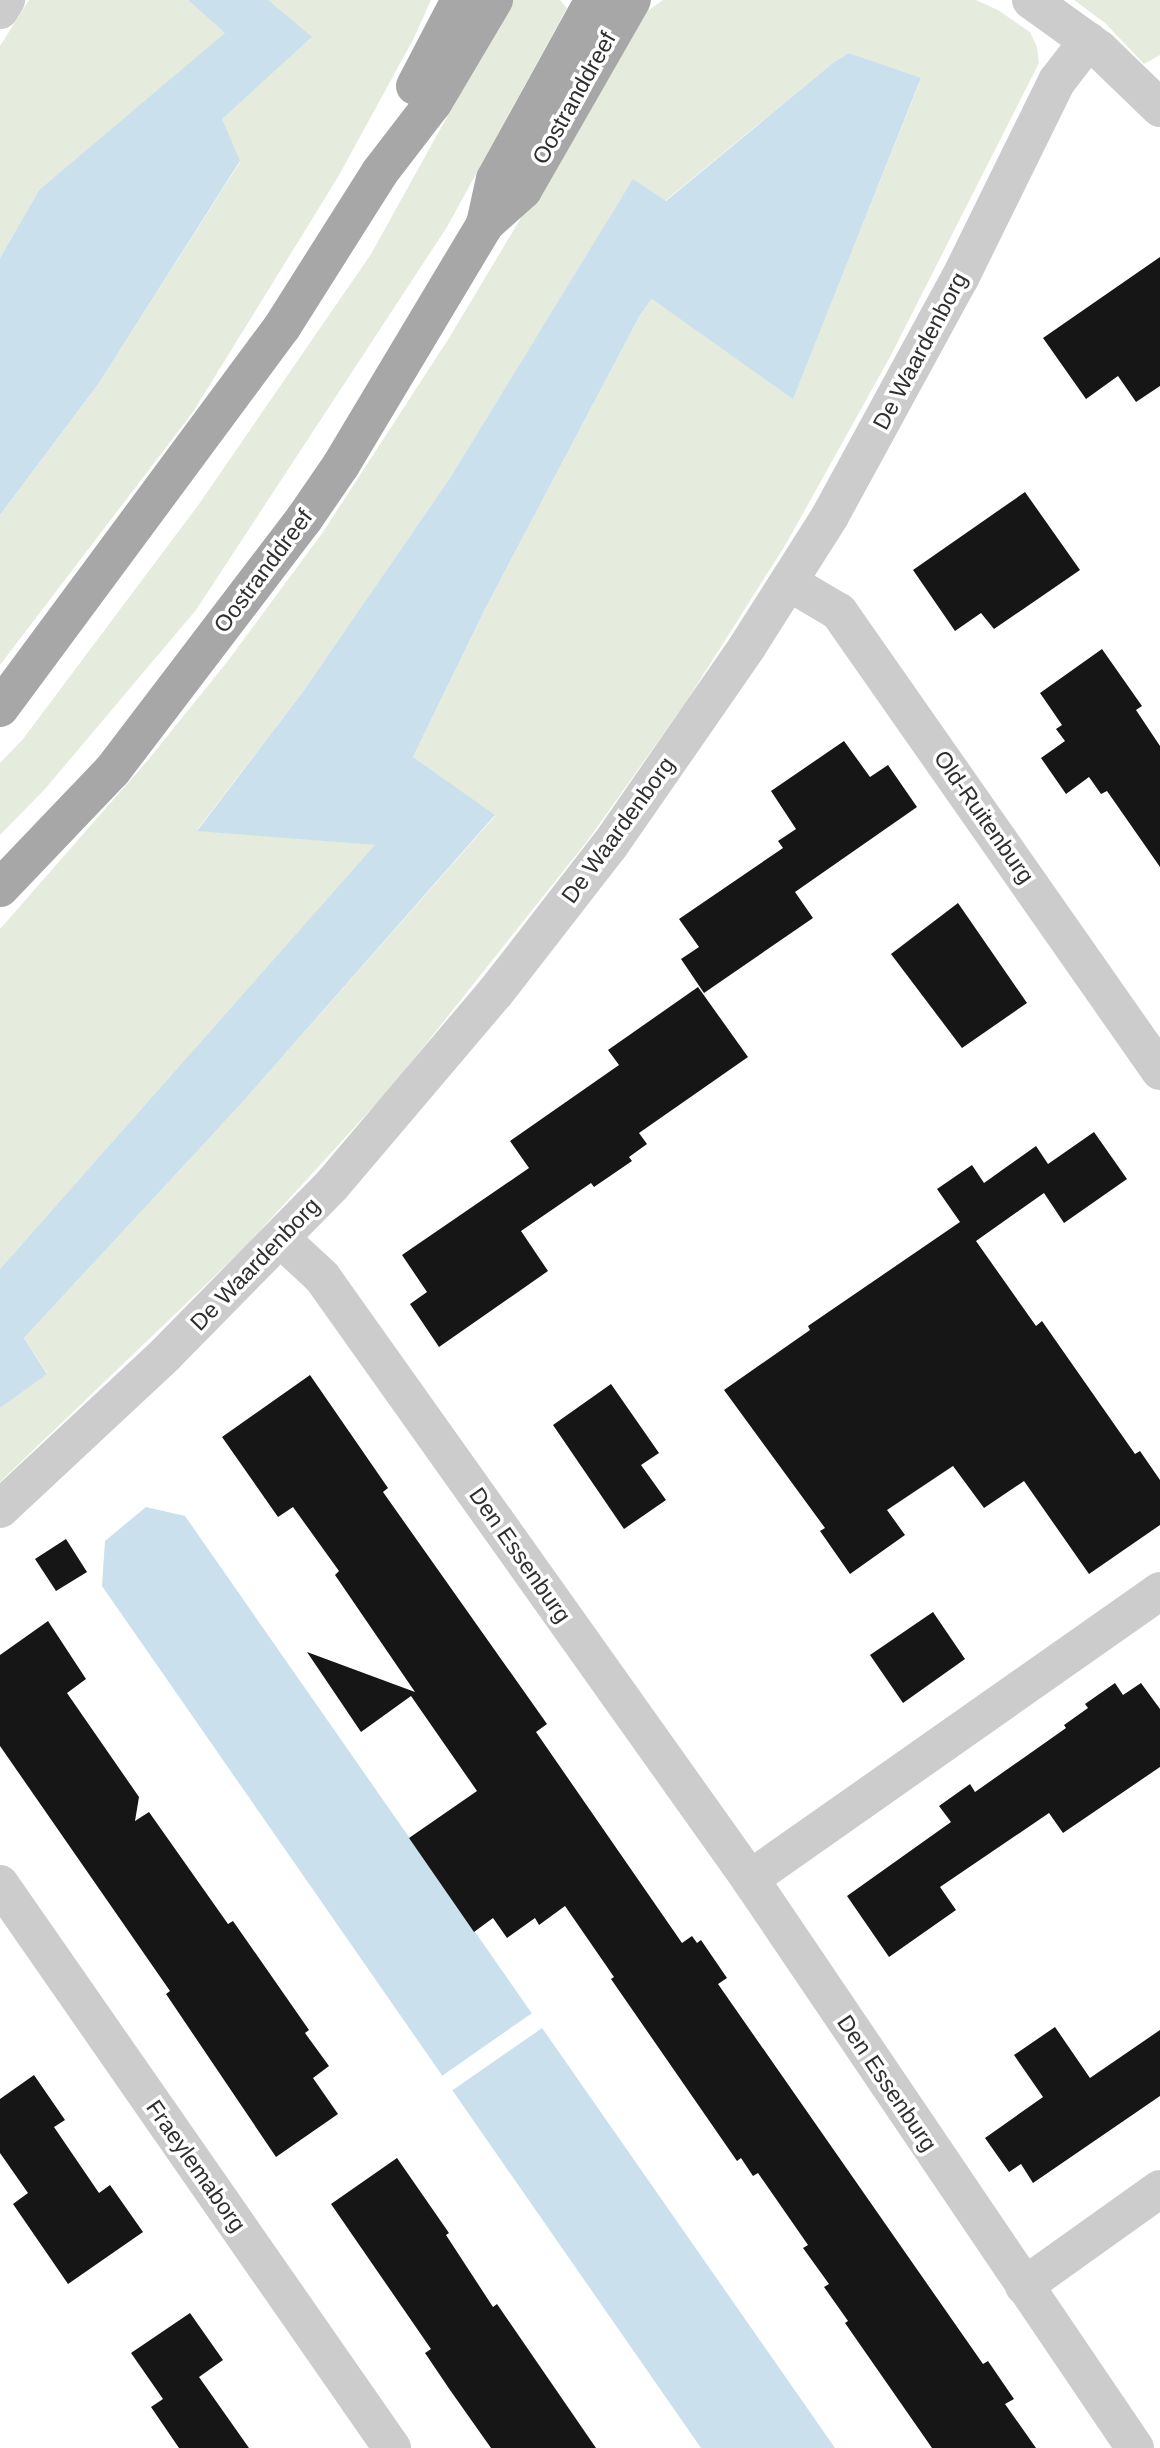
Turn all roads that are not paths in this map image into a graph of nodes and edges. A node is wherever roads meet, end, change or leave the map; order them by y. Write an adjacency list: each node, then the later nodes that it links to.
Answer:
1 (6, 0): 7 (street)
2 (460, 0): 10 (main road)
3 (494, 0): 10 (main road)
4 (594, 0): 11 (main road, Oostranddreef)
5 (632, 0): 11 (main road, Oostranddreef)
6 (1031, 0): 8 (street)
7 (0, 10)
8 (1088, 41): 9 (street); 12 (street, De Waardenborg)
9 (1160, 108)
10 (380, 172): 13 (main road)
11 (485, 224): 14 (main road, Oostranddreef)
12 (790, 583): 15 (street, Old-Ruitenburg); 16 (street, De Waardenborg)
13 (0, 708)
14 (0, 888)
15 (1160, 1071)
16 (281, 1239): 17 (street, De Waardenborg); 19 (street, Den Essenburg)
17 (0, 1509)
18 (1160, 1591): 19 (street)
19 (750, 1879): 22 (street, Den Essenburg)
20 (0, 1884): 23 (street, Fraeylemaborg)
21 (1160, 2189): 22 (street)
22 (1024, 2286): 24 (street, Den Essenburg)
23 (392, 2448)
24 (1135, 2448)

